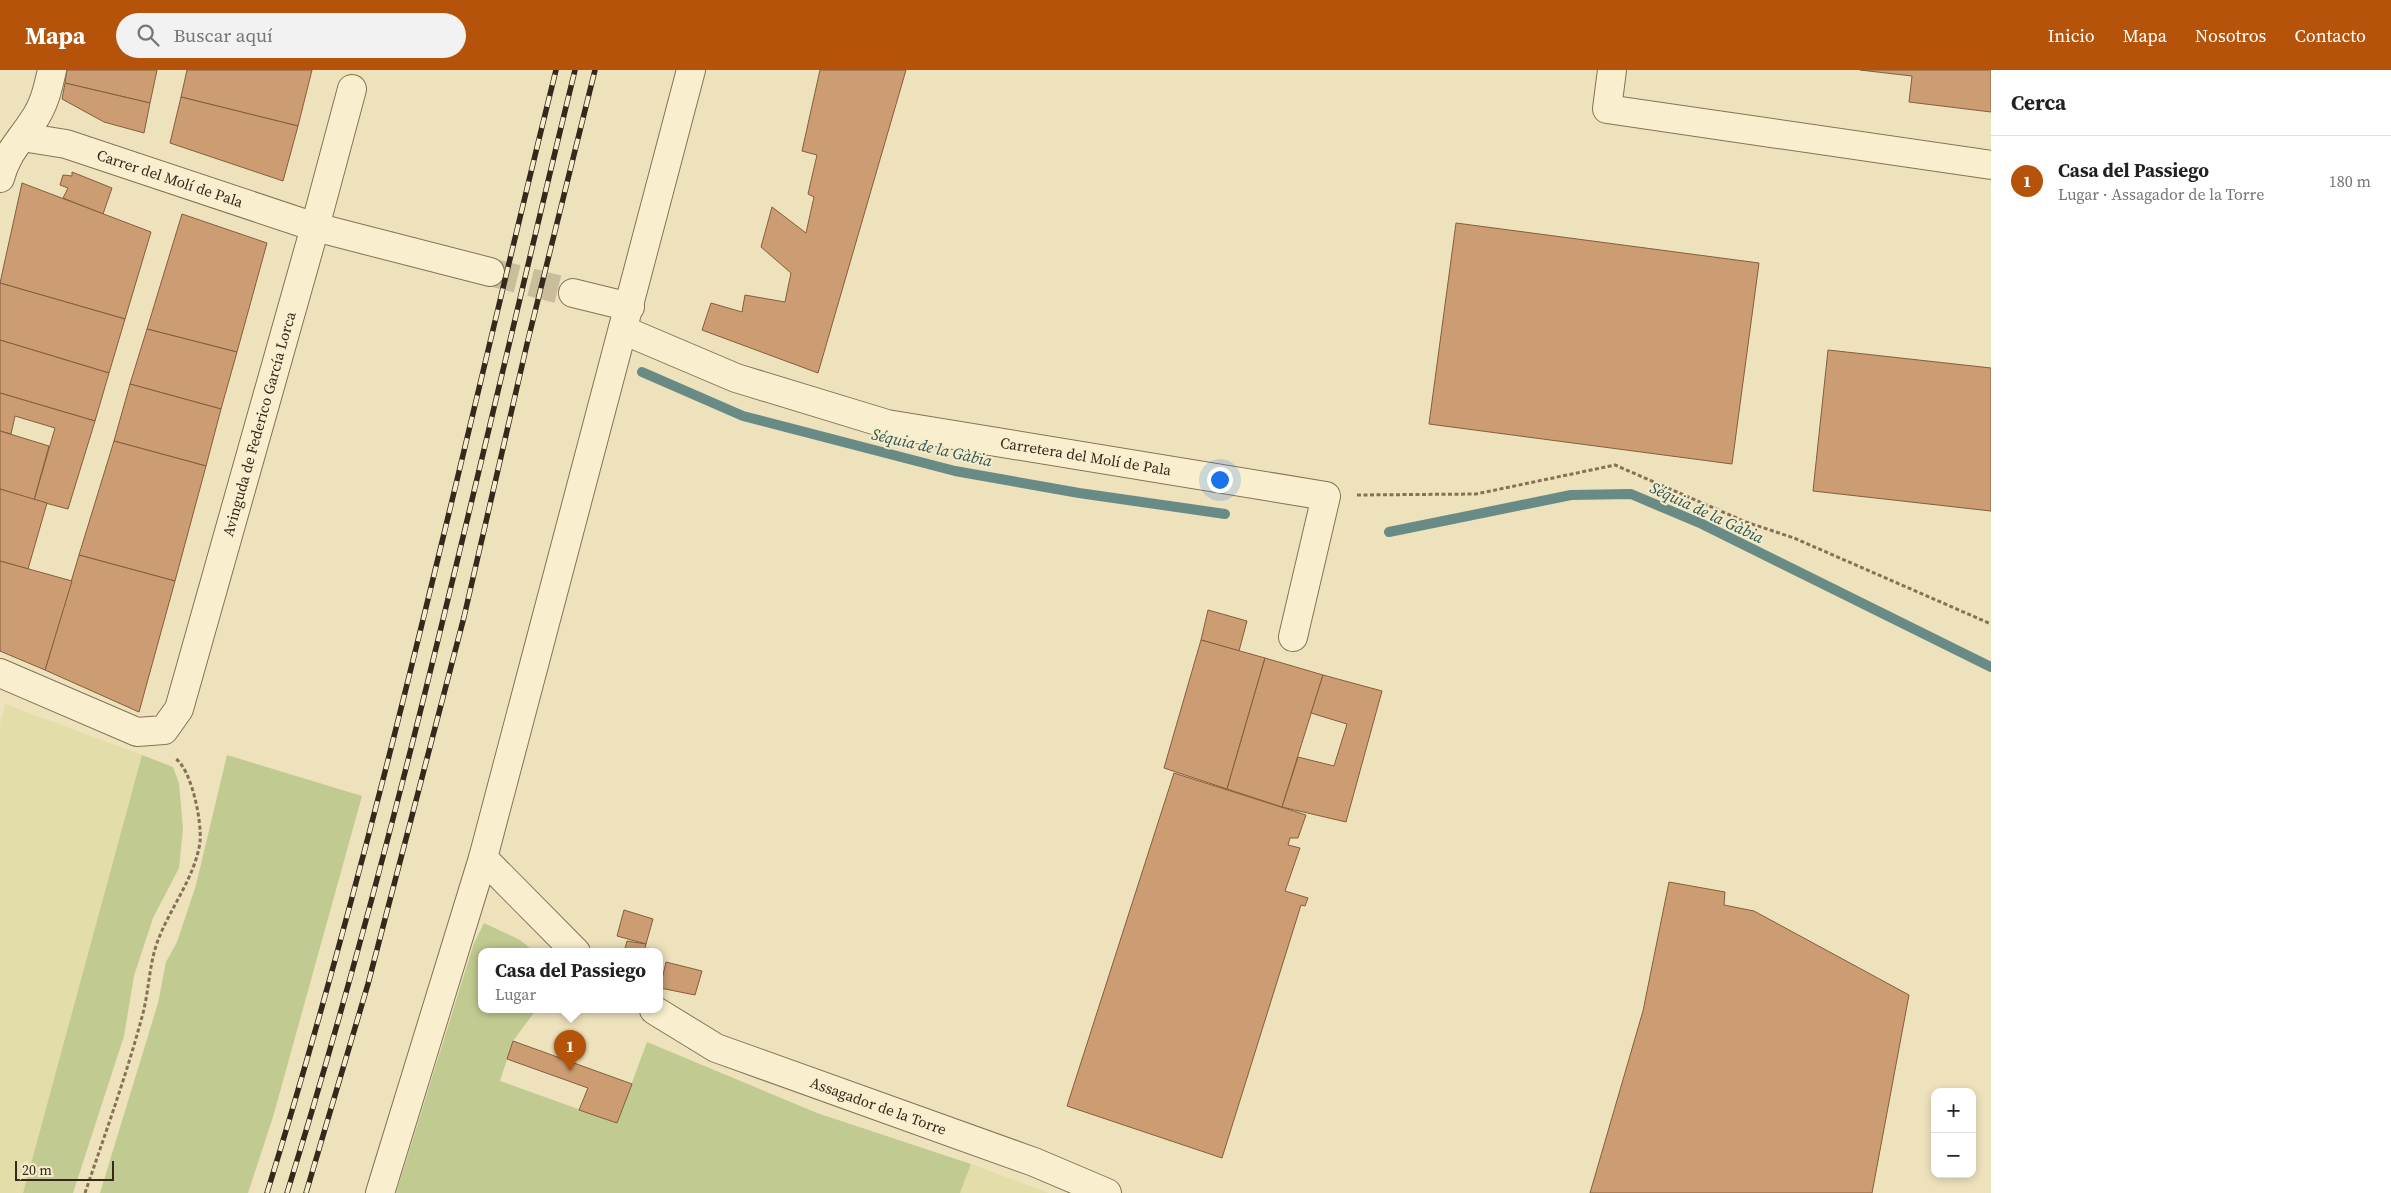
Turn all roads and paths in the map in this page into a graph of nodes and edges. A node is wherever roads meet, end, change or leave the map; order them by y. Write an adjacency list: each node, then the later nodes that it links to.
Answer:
1 (52, 70): 5 (street)
2 (690, 70): 11 (street)
3 (1612, 70): 6 (street)
4 (352, 89): 8 (street, Avinguda de Federico García Lorca)
5 (22, 137): 7 (street); 8 (street, Carrer del Molí de Pala)
6 (1991, 165)
7 (0, 178)
8 (315, 227): 9 (street); 16 (street, Avinguda de Federico García Lorca)
9 (490, 272)
10 (573, 293): 11 (street, Carretera del Molí de Pala)
11 (626, 319): 12 (street, Carretera del Molí de Pala); 17 (street)
12 (1326, 496): 13 (path); 14 (street)
13 (1991, 624)
14 (1292, 637)
15 (0, 673): 16 (street)
16 (137, 732): 20 (path)
17 (483, 858): 18 (street); 21 (street)
18 (572, 948)
19 (659, 1013): 22 (street, Assagador de la Torre)
20 (84, 1193)
21 (380, 1193)
22 (1107, 1193)

